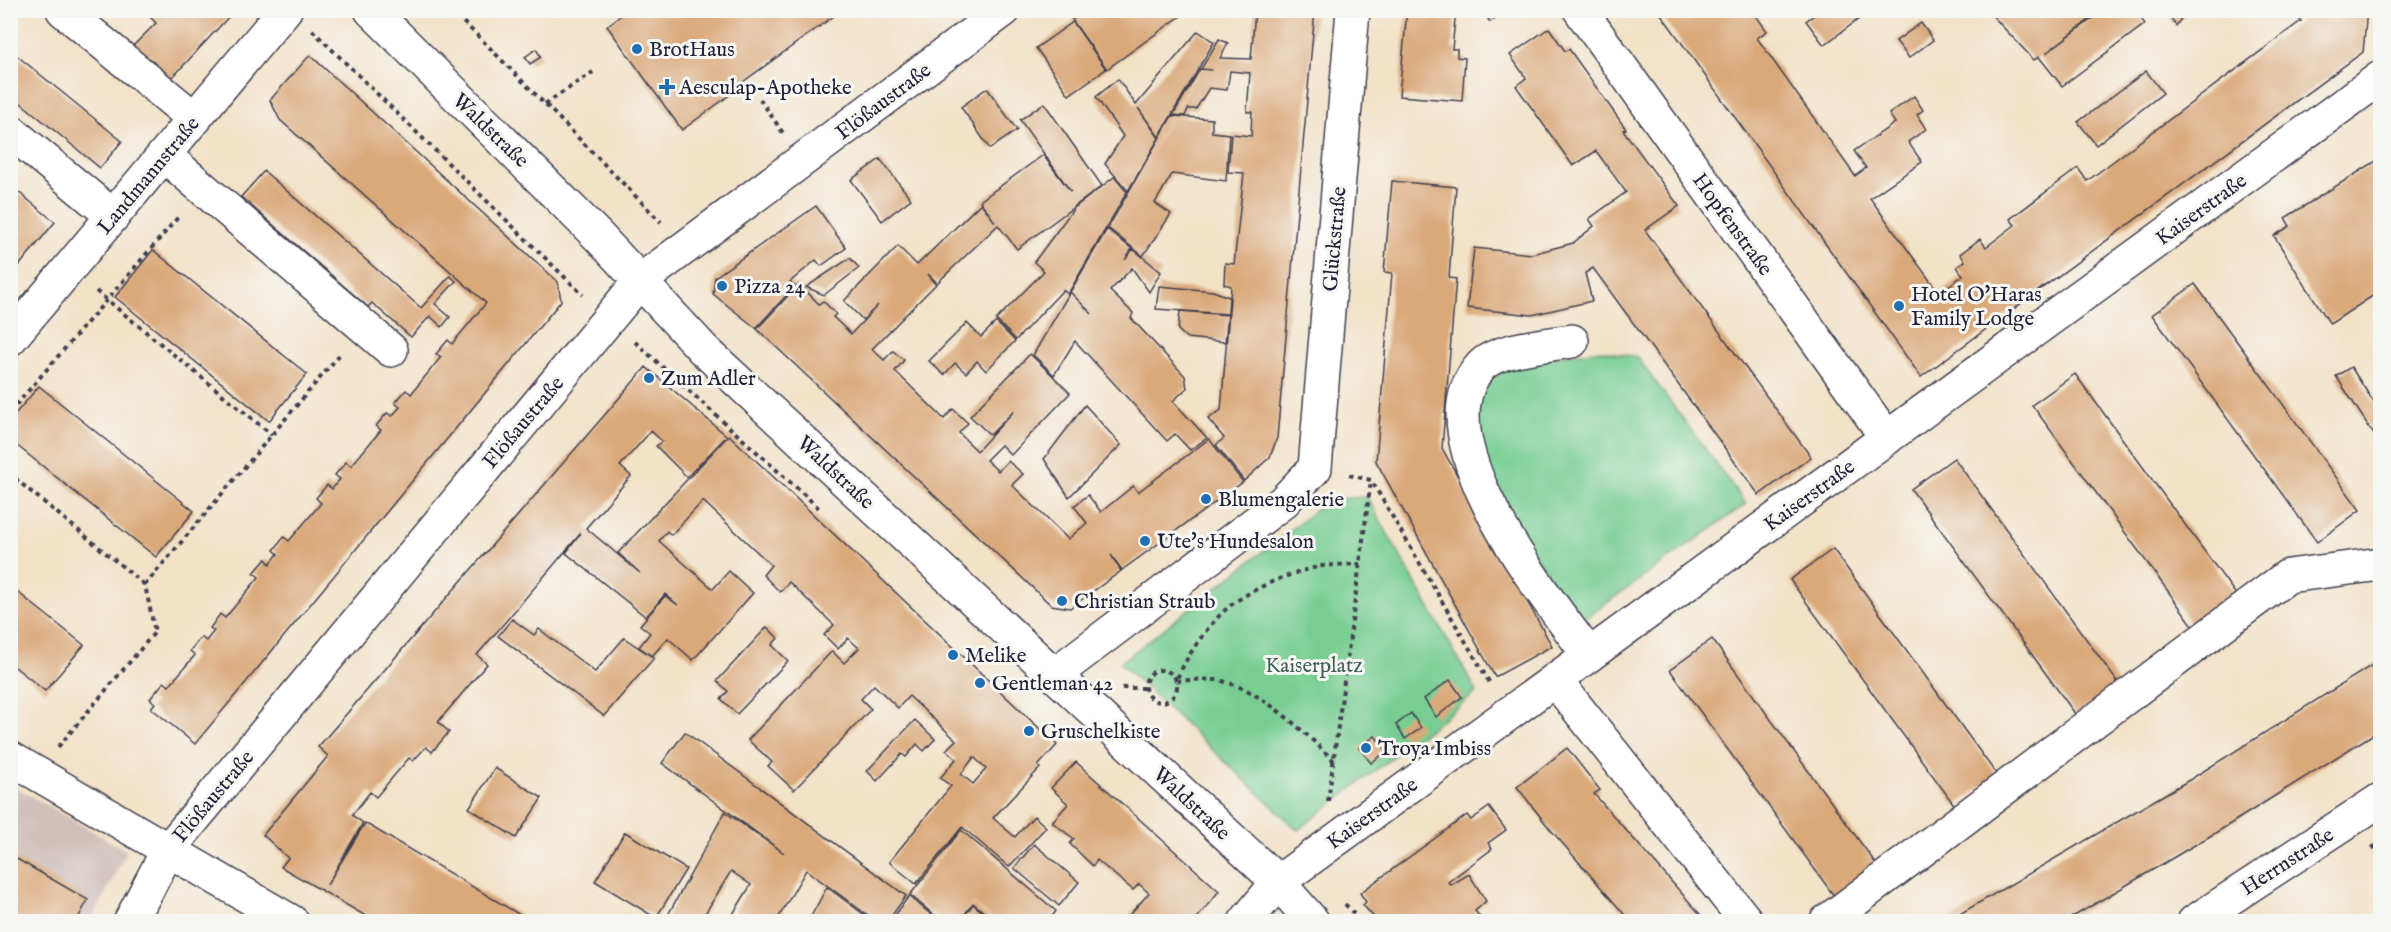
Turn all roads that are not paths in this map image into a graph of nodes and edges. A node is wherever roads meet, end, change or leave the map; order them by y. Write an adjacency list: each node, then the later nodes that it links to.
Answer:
1 (63, 10): 8 (street)
2 (371, 10): 12 (street, Waldstraße)
3 (1004, 10): 12 (street, Flößaustraße)
4 (1353, 10): 19 (street, Glückstraße)
5 (1580, 10): 16 (street, Hopfenstraße)
6 (297, 19): 8 (street, Landmannstraße)
7 (2380, 78): 16 (street, Kaiserstraße)
8 (195, 119): 10 (street, Landmannstraße)
9 (10, 131): 11 (street)
10 (164, 155): 11 (street, Landmannstraße); 15 (street)
11 (113, 216): 13 (street, Landmannstraße)
12 (640, 281): 19 (street, Waldstraße); 23 (street, Flößaustraße)
13 (10, 339)
14 (1572, 341): 18 (street)
15 (391, 350)
16 (1887, 438): 18 (street, Kaiserstraße)
17 (2373, 565): 30 (street)
18 (1589, 655): 20 (street, Kaiserstraße)
19 (1055, 674): 24 (street, Waldstraße)
20 (1555, 680): 24 (street, Kaiserstraße); 29 (street)
21 (24, 765): 23 (street)
22 (2380, 800): 31 (street, Herrnstraße)
23 (168, 850): 25 (street, Flößaustraße); 26 (street)
24 (1278, 882): 27 (street, Kaiserstraße); 28 (street, Waldstraße)
25 (130, 921)
26 (292, 921)
27 (1245, 921)
28 (1313, 921)
29 (1747, 921)
30 (1826, 921)
31 (2194, 921)

